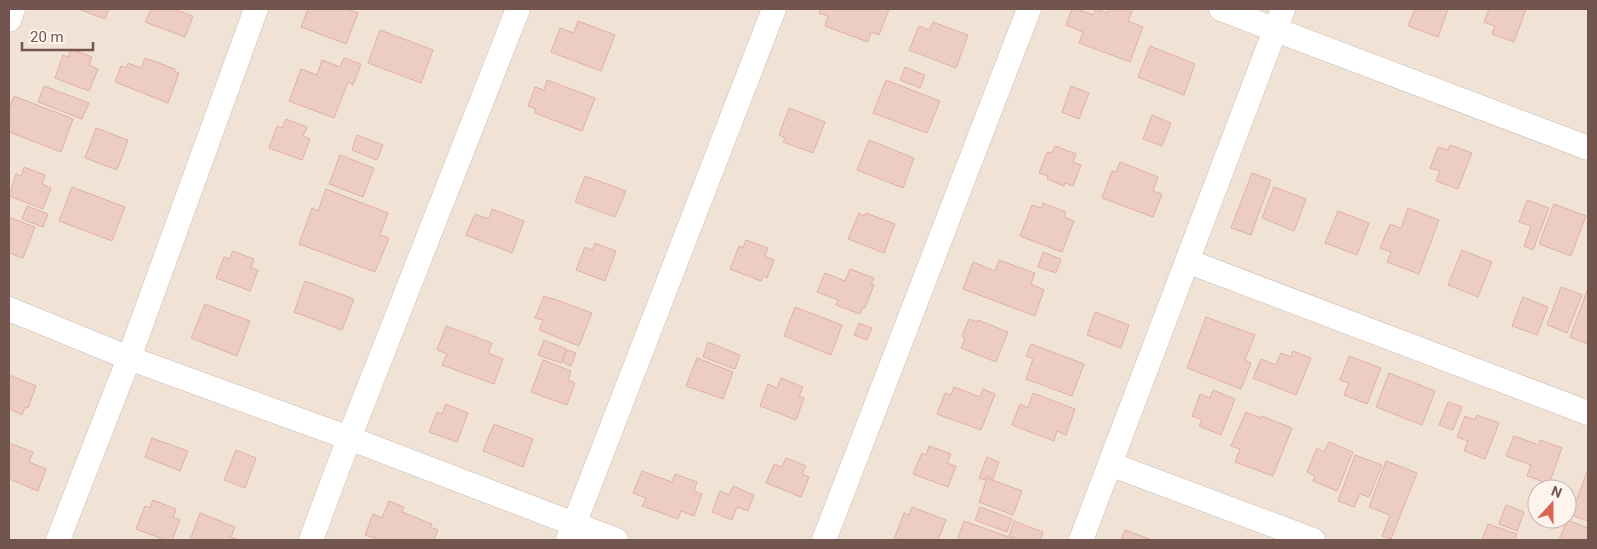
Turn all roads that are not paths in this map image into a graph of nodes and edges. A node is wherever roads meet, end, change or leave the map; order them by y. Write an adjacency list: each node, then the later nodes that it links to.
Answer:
1 (13, 9): 8 (street)
2 (256, 9): 12 (street)
3 (518, 9): 14 (street)
4 (774, 9): 16 (street)
5 (1029, 9): 20 (street)
6 (1221, 9): 7 (street)
7 (1279, 19): 9 (street); 10 (street)
8 (9, 20)
9 (1588, 148)
10 (1187, 261): 13 (street); 15 (street)
11 (9, 309): 12 (street)
12 (129, 358): 14 (street); 17 (street)
13 (1588, 413)
14 (349, 438): 16 (street); 18 (street)
15 (1110, 464): 21 (street); 22 (street)
16 (571, 532): 19 (street)
17 (58, 540)
18 (311, 540)
19 (616, 540)
20 (824, 540)
21 (1081, 540)
22 (1313, 540)

